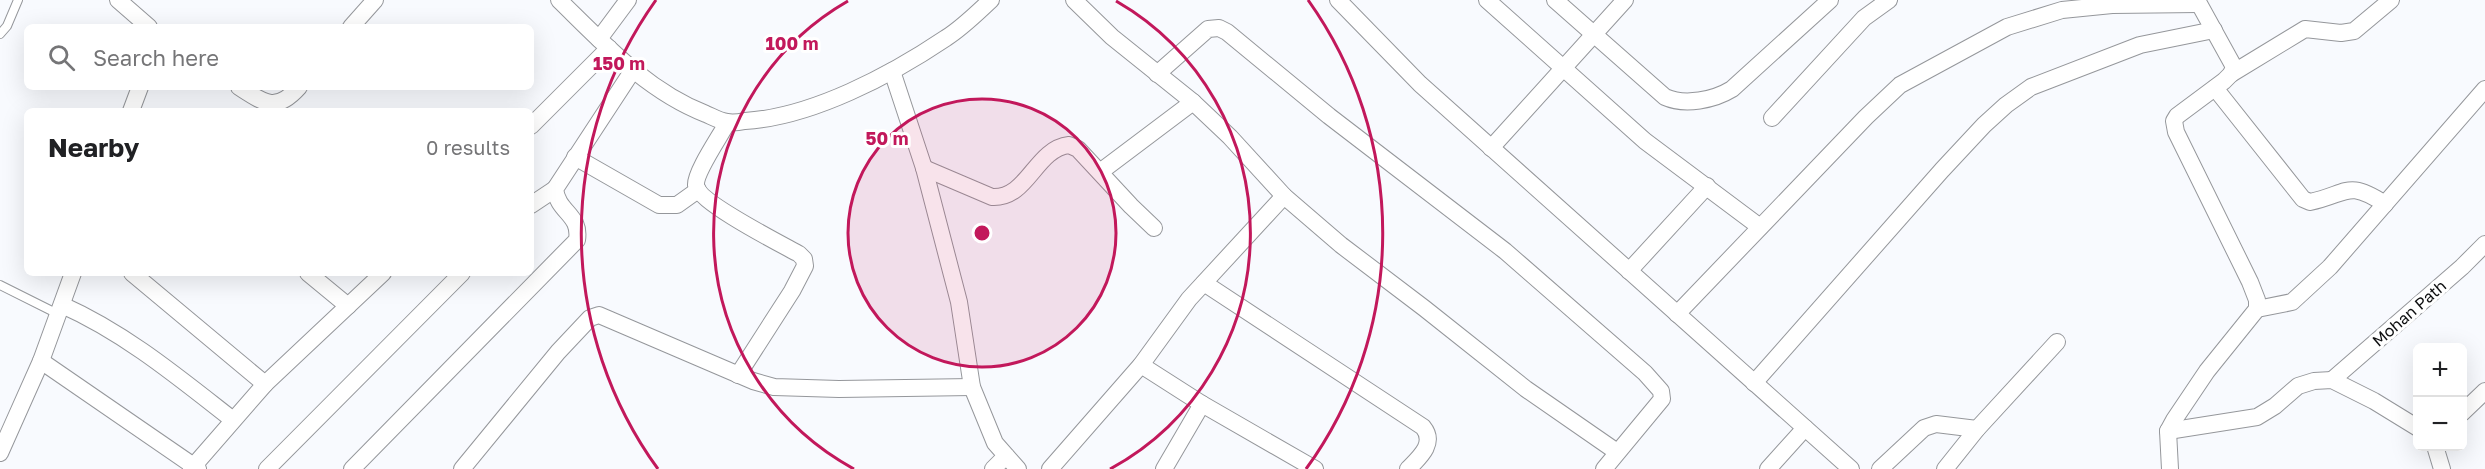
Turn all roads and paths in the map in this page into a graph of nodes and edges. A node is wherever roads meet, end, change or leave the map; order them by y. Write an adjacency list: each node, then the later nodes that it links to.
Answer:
1 (18, 0): 19 (lane)
2 (118, 0): 16 (street)
3 (375, 0): 17 (street)
4 (559, 0): 21 (street)
5 (628, 0): 21 (street)
6 (991, 0): 24 (street)
7 (1074, 0): 25 (street)
8 (1338, 0): 39 (street)
9 (1487, 0): 22 (street)
10 (1555, 0): 20 (street)
11 (1625, 0): 20 (street)
12 (1830, 0): 20 (street)
13 (1889, 0): 36 (street)
14 (2391, 0): 26 (street)
15 (2198, 2): 18 (street); 49 (street)
16 (146, 24)
17 (354, 24)
18 (2214, 30): 26 (street); 69 (street)
19 (0, 34)
20 (1594, 35): 22 (street)
21 (604, 44): 23 (street); 37 (street)
22 (1563, 69): 39 (street); 43 (street)
23 (633, 70): 38 (street); 40 (street)
24 (892, 71): 38 (street); 41 (street)
25 (1157, 74): 32 (street); 81 (street)
26 (2231, 74): 27 (street)
27 (2215, 88): 48 (street); 61 (street)
28 (2485, 89): 48 (street)
29 (139, 90): 33 (street)
30 (244, 90): 34 (street)
31 (296, 90): 35 (street)
32 (1193, 102): 42 (street); 46 (street)
33 (132, 108)
34 (274, 108)
35 (277, 108)
36 (1772, 117)
37 (534, 123)
38 (728, 123): 45 (street)
39 (1491, 148): 52 (street)
40 (575, 157): 44 (street); 45 (street)
41 (924, 168): 42 (street); 71 (street)
42 (1100, 172): 50 (street)
43 (1707, 186): 49 (street); 52 (street)
44 (555, 189): 47 (street); 87 (street)
45 (698, 190): 67 (street)
46 (1284, 196): 58 (street); 81 (street)
47 (534, 203)
48 (2385, 204): 61 (street)
49 (1760, 227): 63 (street)
50 (1154, 228)
51 (2485, 244): 68 (street, Mohan Path)
52 (1629, 272): 63 (street)
53 (72, 276): 62 (street)
54 (136, 276): 70 (street)
55 (312, 276): 60 (street)
56 (380, 276): 60 (street)
57 (459, 276): 86 (street)
58 (1204, 283): 66 (street); 94 (street)
59 (0, 285): 62 (lane)
60 (348, 306): 70 (street)
61 (2257, 309): 79 (street)
62 (60, 310): 65 (street); 75 (street)
63 (1677, 314): 69 (street)
64 (2057, 342): 78 (street)
65 (42, 361): 82 (street); 85 (street)
66 (1141, 365): 73 (street); 91 (street)
67 (738, 375): 71 (street); 88 (street)
68 (2332, 380): 76 (street); 79 (street)
69 (1754, 383): 77 (street)
70 (265, 384): 75 (street)
71 (972, 387): 83 (street)
72 (2485, 391): 74 (street)
73 (1202, 404): 84 (street); 92 (street)
74 (2467, 408)
75 (233, 420): 85 (street)
76 (2413, 425)
77 (1805, 428): 96 (street); 97 (street)
78 (1977, 429): 98 (street); 99 (street)
79 (2168, 430): 100 (street)
80 (2436, 451): 101 (street)
81 (1617, 452): 95 (street)
82 (0, 453)
83 (1006, 456): 89 (street); 90 (street)
84 (1288, 462): 93 (street)
85 (194, 468)
86 (267, 469)
87 (352, 469)
88 (462, 469)
89 (993, 469)
90 (1018, 469)
91 (1050, 469)
92 (1164, 469)
93 (1315, 469)
94 (1408, 469)
95 (1604, 469)
96 (1768, 469)
97 (1851, 469)
98 (1880, 469)
99 (1945, 469)
100 (2170, 469)
101 (2442, 469)

